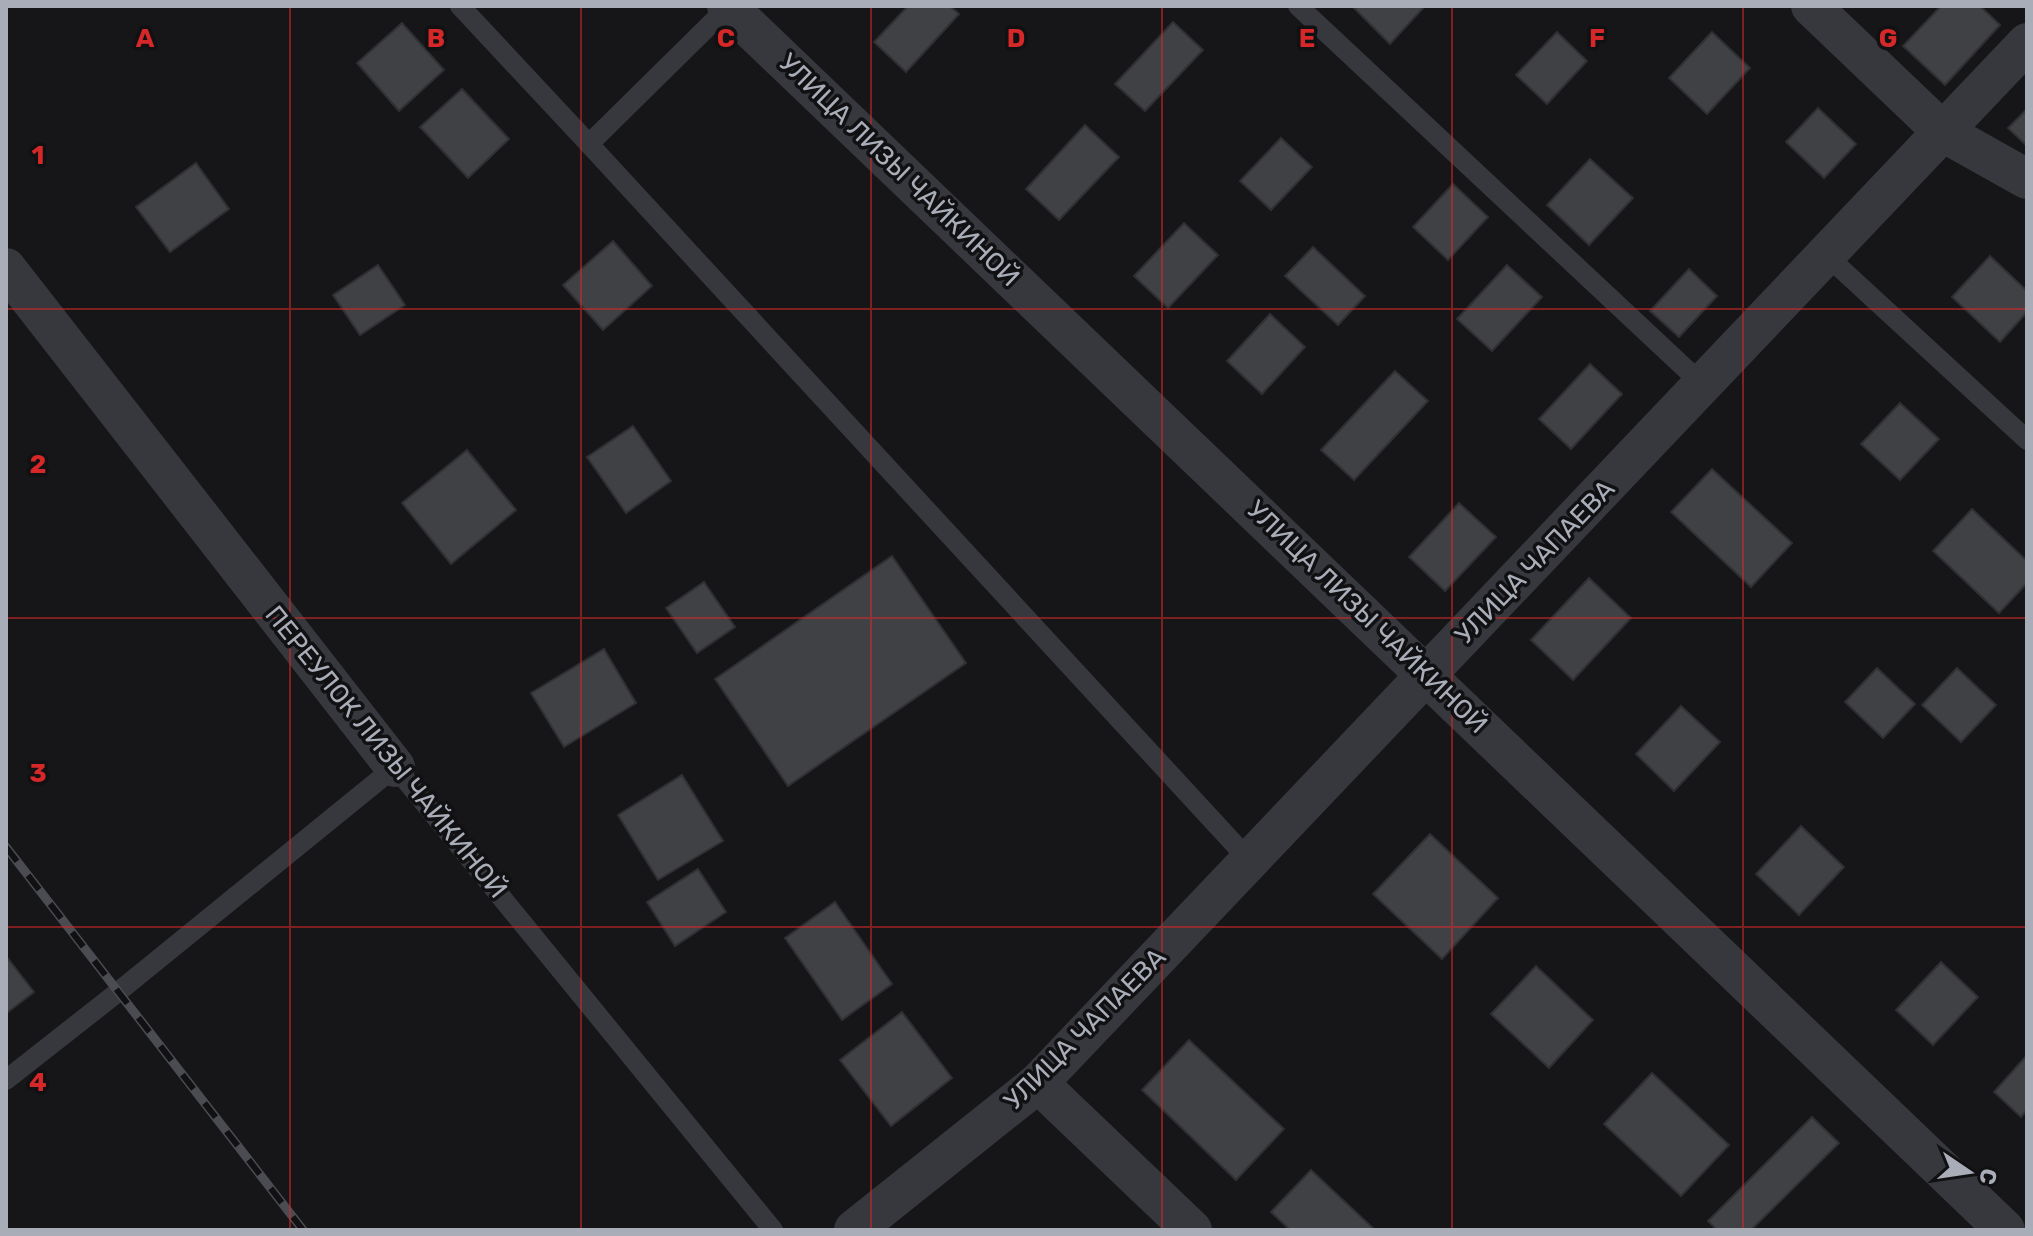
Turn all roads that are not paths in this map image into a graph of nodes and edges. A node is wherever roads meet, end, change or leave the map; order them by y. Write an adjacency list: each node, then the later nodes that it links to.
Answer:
1 (460, 6): 7 (lane)
2 (728, 6): 7 (lane); 13 (street, УЛИЦА ЛИЗЫ ЧАЙКИНОЙ)
3 (1298, 6): 11 (lane)
4 (1811, 6): 6 (street)
5 (2027, 43): 6 (street, УЛИЦА ЧАПАЕВА)
6 (1943, 132): 8 (street); 9 (street, УЛИЦА ЧАПАЕВА)
7 (589, 144): 15 (lane)
8 (2027, 179)
9 (1826, 255): 11 (street, УЛИЦА ЧАПАЕВА); 12 (lane)
10 (6, 268): 14 (street, ПЕРЕУЛОК ЛИЗЫ ЧАЙКИНОЙ)
11 (1703, 385): 13 (street, УЛИЦА ЧАПАЕВА)
12 (2027, 440)
13 (1427, 675): 15 (street, УЛИЦА ЧАПАЕВА); 21 (street, УЛИЦА ЛИЗЫ ЧАЙКИНОЙ)
14 (395, 767): 16 (lane); 18 (lane, ПЕРЕУЛОК ЛИЗЫ ЧАЙКИНОЙ)
15 (1250, 861): 17 (street, УЛИЦА ЧАПАЕВА)
16 (6, 1080)
17 (1038, 1083): 19 (street, УЛИЦА ЧАПАЕВА); 20 (street)
18 (773, 1230)
19 (854, 1230)
20 (1192, 1230)
21 (2005, 1230)

